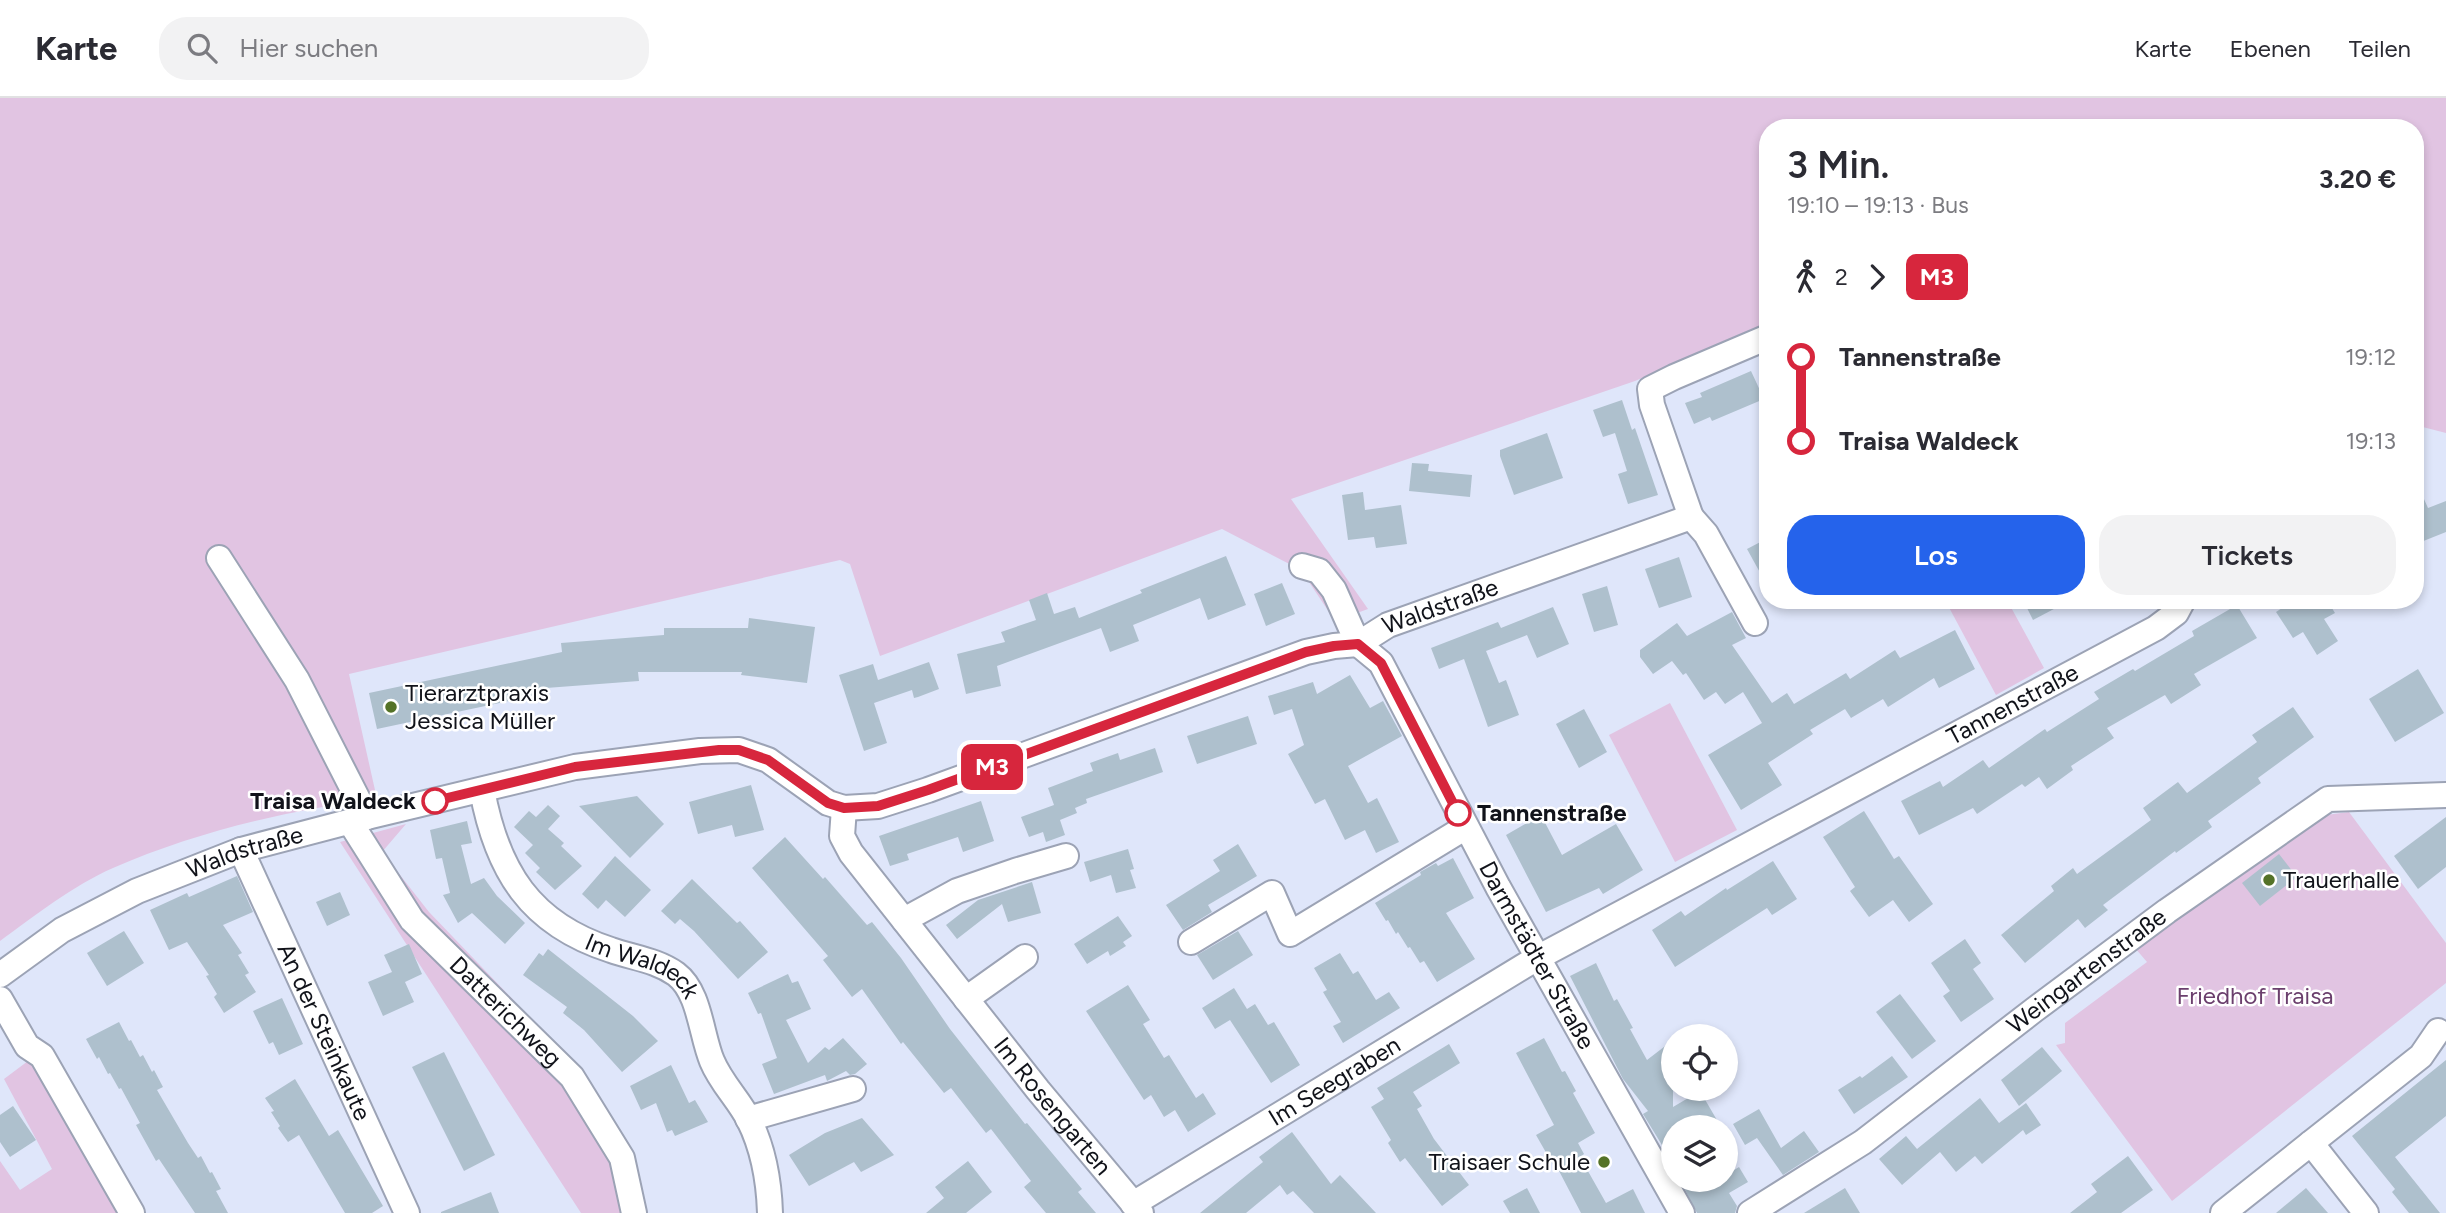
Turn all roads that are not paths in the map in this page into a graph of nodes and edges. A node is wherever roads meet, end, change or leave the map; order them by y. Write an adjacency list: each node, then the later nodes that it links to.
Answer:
1 (1759, 341): 2 (street)
2 (1691, 517): 6 (street); 7 (street, Waldstraße)
3 (219, 558): 11 (street, Datterichweg)
4 (1302, 566): 7 (street, Darmstädter Straße)
5 (2178, 609): 18 (street, Tannenstraße)
6 (1755, 623)
7 (1358, 644): 10 (street, Waldstraße); 12 (street, Darmstädter Straße)
8 (482, 790): 10 (street, Waldstraße); 11 (street, Waldstraße); 24 (street, Im Waldeck)
9 (2446, 795): 32 (street, Weingartenstraße)
10 (844, 808): 15 (street, Im Rosengarten)
11 (359, 820): 13 (street, Waldstraße); 29 (street, Datterichweg)
12 (1466, 827): 16 (street); 18 (street, Darmstädter Straße)
13 (241, 850): 19 (street, Waldstraße); 28 (street, An der Steinkaute)
14 (1066, 856): 15 (street)
15 (904, 920): 21 (street, Im Rosengarten)
16 (1191, 942)
17 (1026, 957): 21 (street)
18 (1537, 958): 26 (street, Im Seegraben); 31 (street, Darmstädter Straße)
19 (0, 975)
20 (0, 999): 27 (street)
21 (966, 999): 26 (street, Im Rosengarten)
22 (2438, 1031): 25 (street)
23 (853, 1088): 24 (street)
24 (748, 1119): 30 (street, Im Waldeck)
25 (2311, 1143): 33 (street); 34 (street)
26 (1137, 1208)
27 (132, 1213)
28 (407, 1213)
29 (634, 1213)
30 (771, 1213)
31 (1682, 1213)
32 (1750, 1213)
33 (2222, 1213)
34 (2366, 1213)

